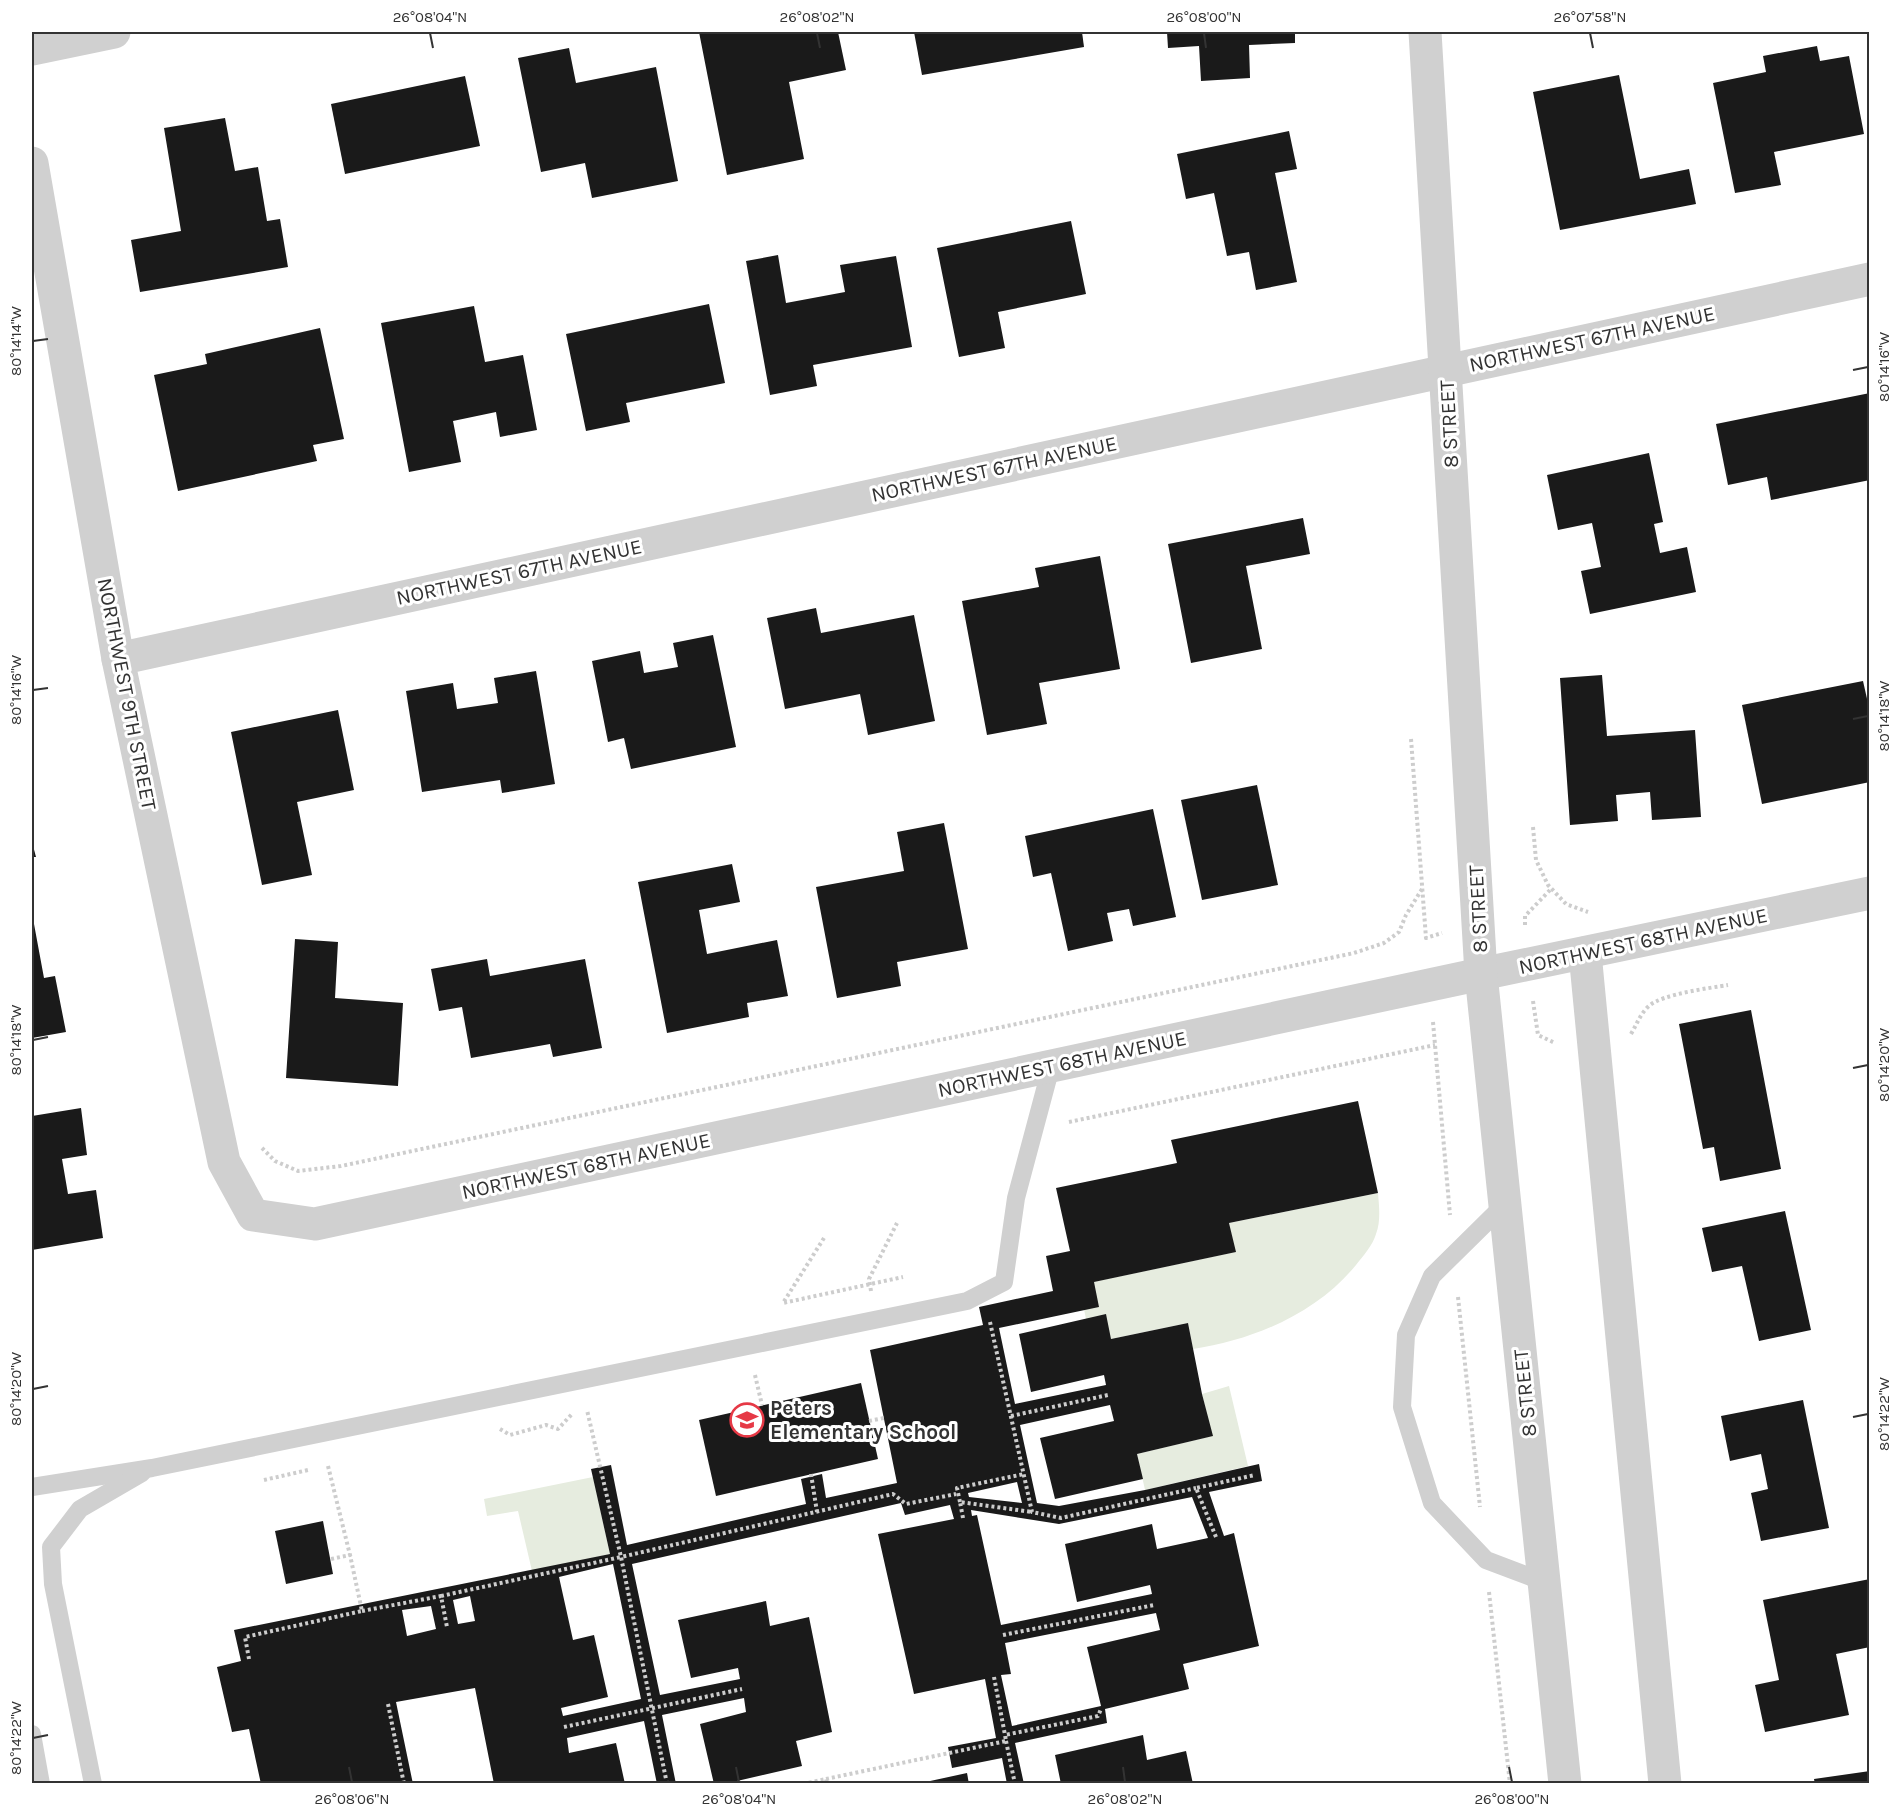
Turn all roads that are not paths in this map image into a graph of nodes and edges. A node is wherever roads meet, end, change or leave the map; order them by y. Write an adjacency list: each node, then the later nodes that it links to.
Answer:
1 (114, 32): 3 (street)
2 (1425, 32): 6 (street, 8 STREET)
3 (32, 49)
4 (32, 163): 7 (street, NORTHWEST 9TH STREET)
5 (1869, 279): 6 (street, NORTHWEST 67TH AVENUE)
6 (1446, 371): 7 (street, NORTHWEST 67TH AVENUE); 10 (street, 8 STREET)
7 (118, 659): 13 (street, NORTHWEST 9TH STREET)
8 (1869, 893): 9 (street, NORTHWEST 68TH AVENUE)
9 (1585, 953): 10 (street, NORTHWEST 68TH AVENUE); 21 (street)
10 (1481, 974): 11 (street, NORTHWEST 68TH AVENUE); 12 (street, 8 STREET)
11 (1051, 1066): 13 (street, NORTHWEST 68TH AVENUE); 14 (lane)
12 (1505, 1204): 16 (street, 8 STREET); 16 (lane)
13 (253, 1215)
14 (152, 1468): 15 (lane); 19 (lane)
15 (32, 1488)
16 (1544, 1581): 20 (street, 8 STREET)
17 (32, 1734): 18 (lane)
18 (41, 1784)
19 (93, 1784)
20 (1565, 1784)
21 (1665, 1784)

